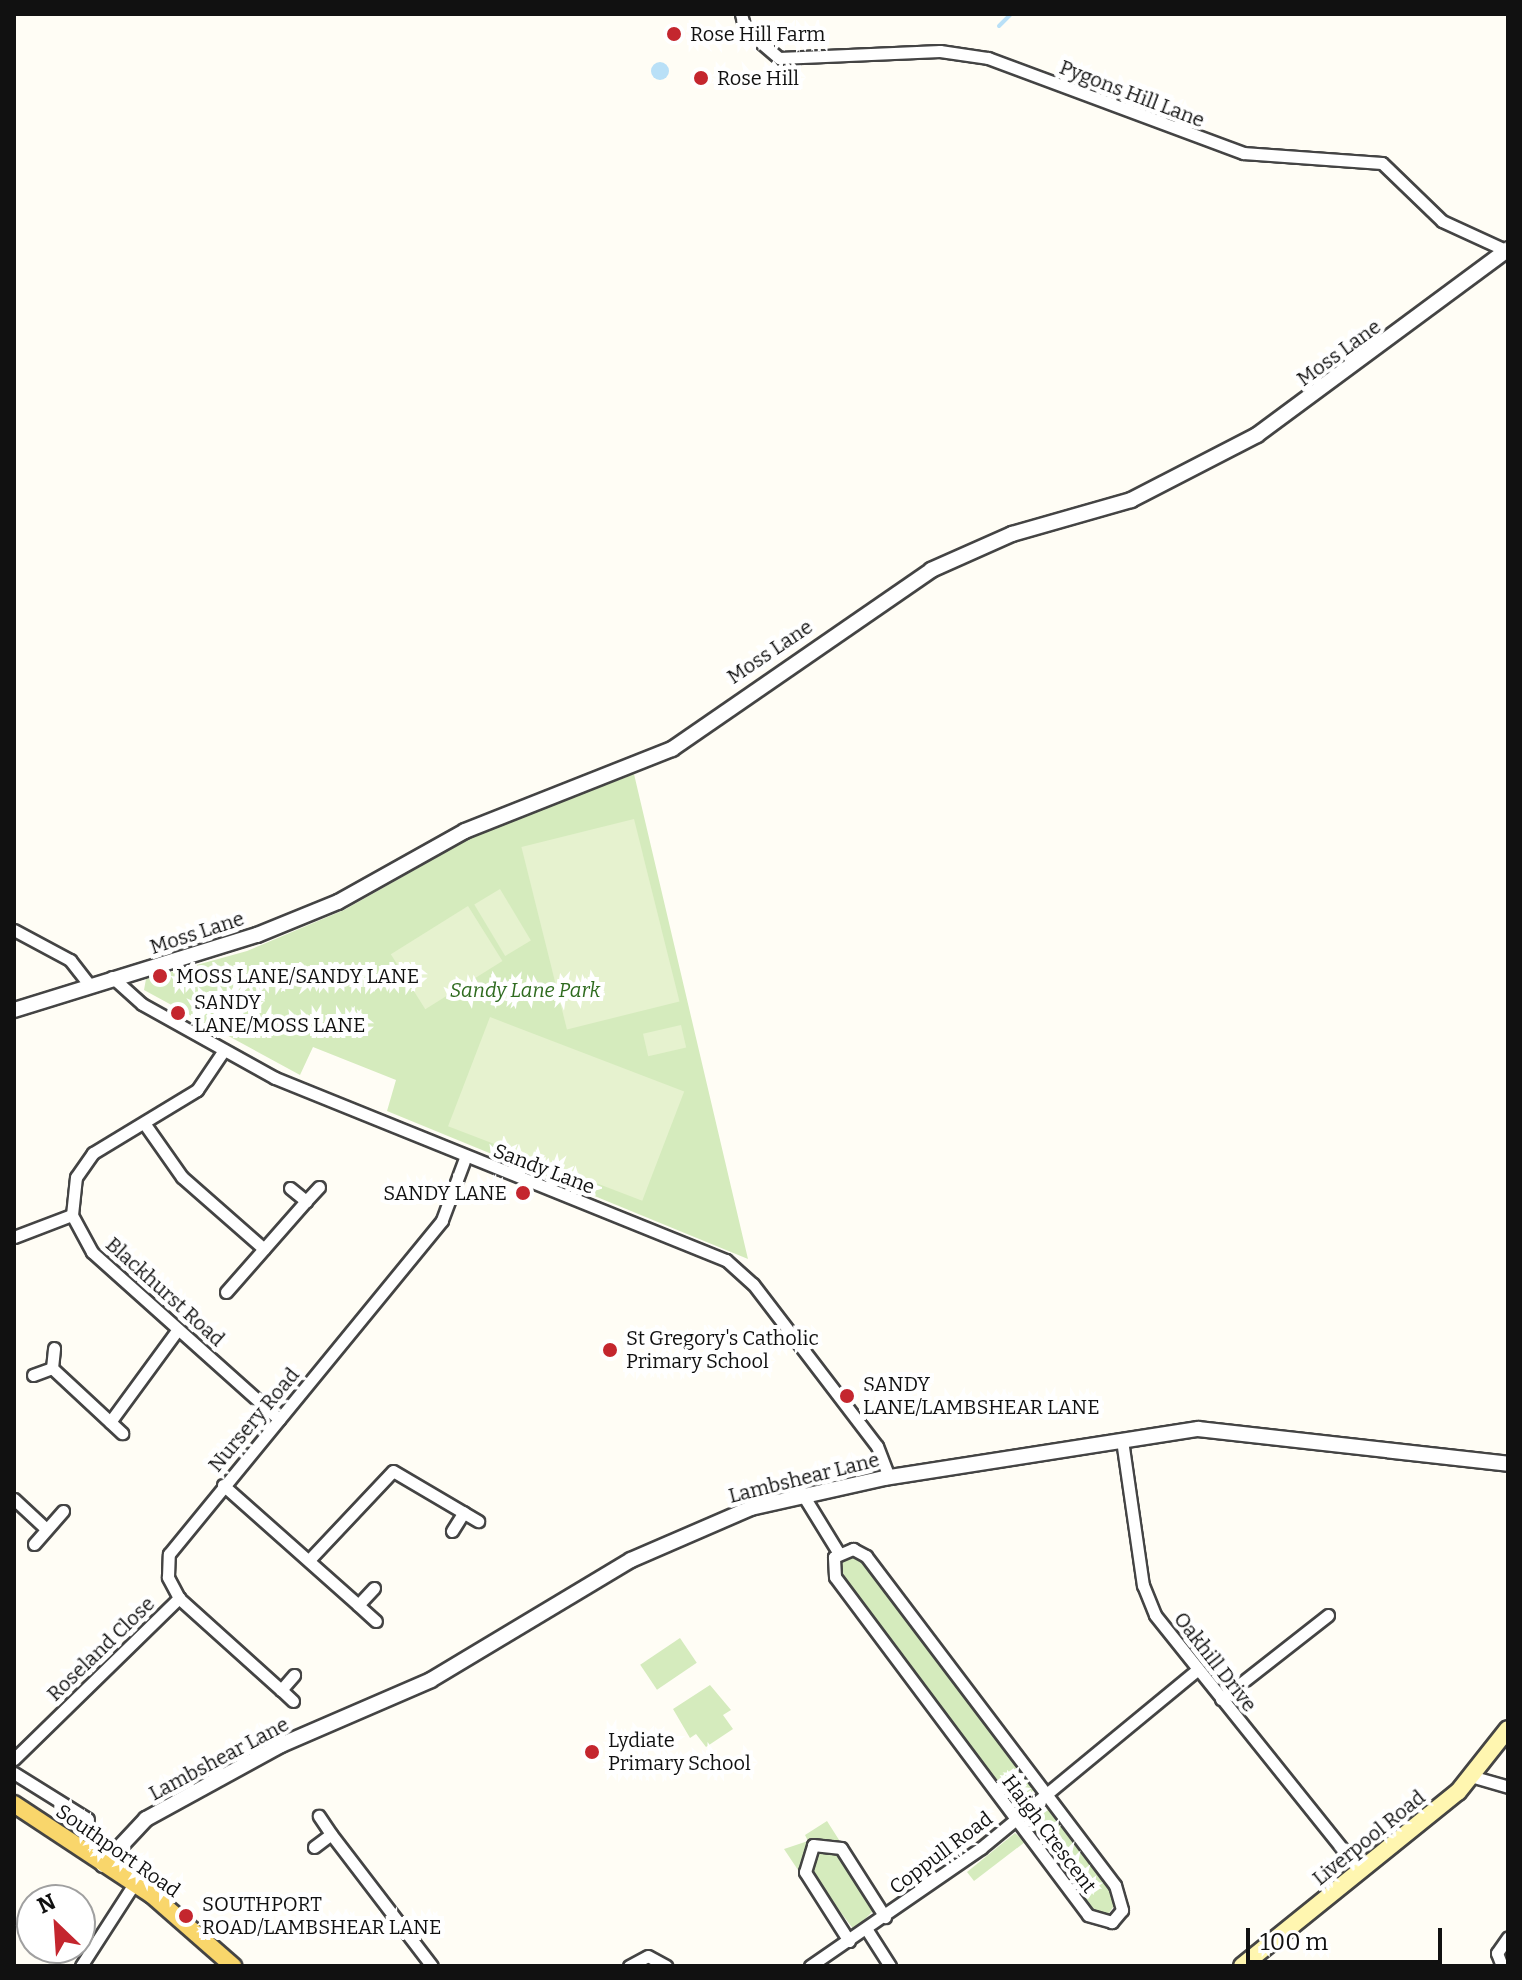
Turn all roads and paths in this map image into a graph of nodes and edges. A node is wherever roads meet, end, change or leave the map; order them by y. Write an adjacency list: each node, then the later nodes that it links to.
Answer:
1 (741, 14): 2 (street, Pygons Hill Lane)
2 (1507, 250): 4 (street, Moss Lane)
3 (14, 930): 5 (street)
4 (112, 977): 5 (street, Moss Lane); 7 (street, Sandy Lane)
5 (87, 982): 6 (street, Moss Lane)
6 (14, 1010)
7 (224, 1050): 8 (street); 9 (street, Sandy Lane)
8 (144, 1123): 13 (street); 15 (street)
9 (465, 1158): 21 (street, Nursery Road); 26 (street, Sandy Lane)
10 (319, 1187): 12 (street)
11 (290, 1188): 12 (street)
12 (306, 1201): 15 (street)
13 (72, 1215): 14 (street); 17 (street, Blackhurst Road)
14 (14, 1237)
15 (264, 1249): 16 (street)
16 (226, 1292)
17 (178, 1329): 21 (street, Blackhurst Road); 22 (street)
18 (54, 1348): 19 (street)
19 (52, 1368): 20 (street); 22 (street)
20 (33, 1375)
21 (279, 1419): 27 (street, Nursery Road)
22 (110, 1422): 23 (street)
23 (122, 1433)
24 (1122, 1440): 25 (street, Lambshear Lane); 26 (street, Lambshear Lane); 43 (street, Oakhill Drive)
25 (1508, 1464)
26 (889, 1477): 28 (street, Lambshear Lane)
27 (223, 1485): 37 (street); 39 (street, Nursery Road)
28 (803, 1495): 36 (street, Haigh Crescent); 60 (street, Lambshear Lane)
29 (14, 1499): 33 (street)
30 (63, 1511): 33 (street)
31 (464, 1512): 32 (street); 34 (street); 37 (street)
32 (478, 1521)
33 (43, 1526): 35 (street)
34 (452, 1531)
35 (34, 1544)
36 (838, 1552): 53 (street, Haigh Crescent); 57 (street, Haigh Crescent)
37 (309, 1560): 40 (street)
38 (374, 1588): 40 (street)
39 (179, 1598): 45 (street); 49 (street, Roseland Close)
40 (358, 1605): 42 (street)
41 (1328, 1615): 46 (street)
42 (376, 1621)
43 (1198, 1669): 46 (street, Oakhill Drive); 53 (street, Coppull Road)
44 (294, 1675): 45 (street)
45 (281, 1690): 47 (street)
46 (1221, 1699): 61 (street, Oakhill Drive)
47 (293, 1701)
48 (1508, 1729): 51 (main road, Liverpool Road)
49 (14, 1759)
50 (14, 1773): 56 (street)
51 (1474, 1777): 52 (street); 61 (main road, Liverpool Road)
52 (1508, 1787)
53 (1046, 1796): 57 (street, Coppull Road); 57 (street, Haigh Crescent)
54 (14, 1804): 60 (main road, Southport Road)
55 (319, 1816): 58 (street)
56 (88, 1819)
57 (1016, 1819): 63 (street, Coppull Road)
58 (331, 1834): 59 (street); 69 (street)
59 (314, 1847)
60 (103, 1865): 62 (main road, Southport Road)
61 (1360, 1871): 74 (main road, Liverpool Road)
62 (132, 1887): 67 (street); 68 (main road, Southport Road)
63 (885, 1917): 64 (street, Coppull Road); 66 (street)
64 (867, 1930): 66 (street, Coppull Road); 73 (street)
65 (1508, 1937): 75 (street)
66 (849, 1941): 72 (street, Coppull Road)
67 (81, 1966)
68 (233, 1966)
69 (432, 1966)
70 (629, 1966): 71 (street)
71 (666, 1966)
72 (810, 1966)
73 (890, 1966)
74 (1242, 1966)
75 (1502, 1966)

